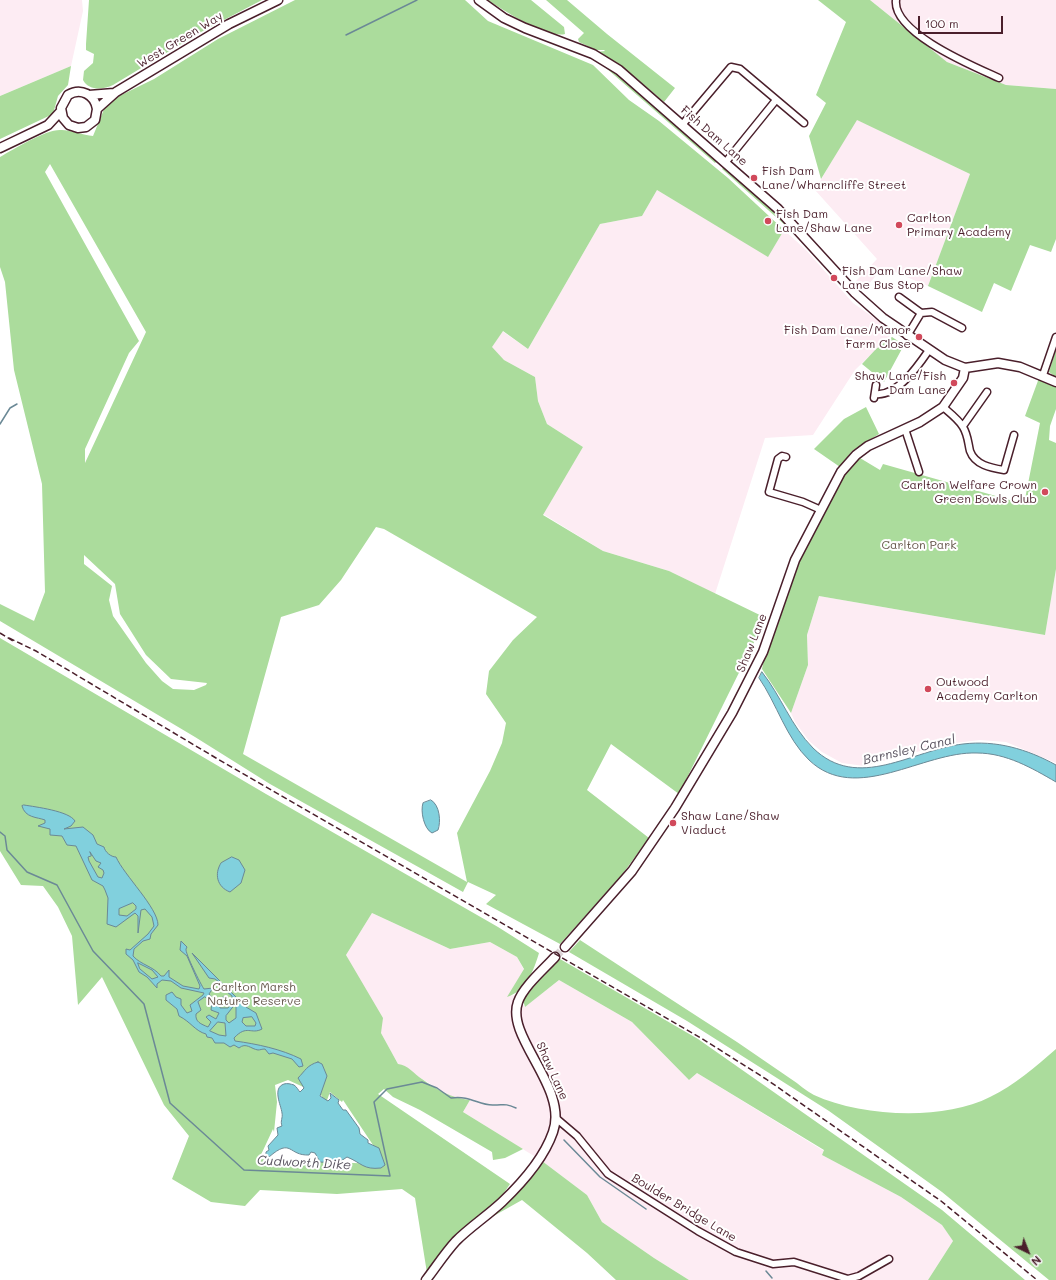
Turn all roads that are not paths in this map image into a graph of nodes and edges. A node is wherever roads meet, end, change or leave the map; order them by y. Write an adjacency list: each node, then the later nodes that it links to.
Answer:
1 (278, 0): 5 (street, West Green Way)
2 (479, 0): 13 (street, Fish Dam Lane)
3 (896, 0): 4 (street)
4 (999, 78)
5 (116, 92): 6 (street, West Green Way); 8 (street, West Green Way)
6 (89, 95): 8 (street); 9 (street, West Green Way)
7 (776, 100): 10 (street); 13 (street); 15 (street)
8 (97, 109): 12 (street, West Green Way)
9 (61, 111): 11 (street, West Green Way); 12 (street)
10 (804, 123)
11 (48, 125): 12 (street, West Green Way); 14 (street, West Green Way)
12 (69, 125)
13 (682, 125): 15 (street, Fish Dam Lane)
14 (0, 148)
15 (725, 162): 19 (street, Fish Dam Lane)
16 (899, 297): 17 (street)
17 (921, 313): 18 (street); 19 (street)
18 (962, 328)
19 (908, 336): 21 (street, Fish Dam Lane)
20 (1056, 337): 23 (street)
21 (929, 350): 22 (street, Fish Dam Lane); 25 (street)
22 (965, 368): 23 (street); 27 (street, Shaw Lane)
23 (1043, 376): 24 (street)
24 (1056, 382)
25 (876, 385)
26 (987, 392): 28 (street)
27 (943, 407): 28 (street); 29 (street, Shaw Lane)
28 (963, 426): 32 (street)
29 (905, 429): 33 (street); 35 (street, Shaw Lane)
30 (1014, 435): 32 (street)
31 (786, 457): 35 (street)
32 (1004, 470): 34 (street)
33 (919, 472)
34 (1002, 477)
35 (821, 510): 36 (street, Shaw Lane)
36 (565, 947)
37 (555, 958): 38 (street, Shaw Lane)
38 (557, 1119): 39 (street, Boulder Bridge Lane); 40 (street, Shaw Lane)
39 (889, 1259)
40 (426, 1280)

